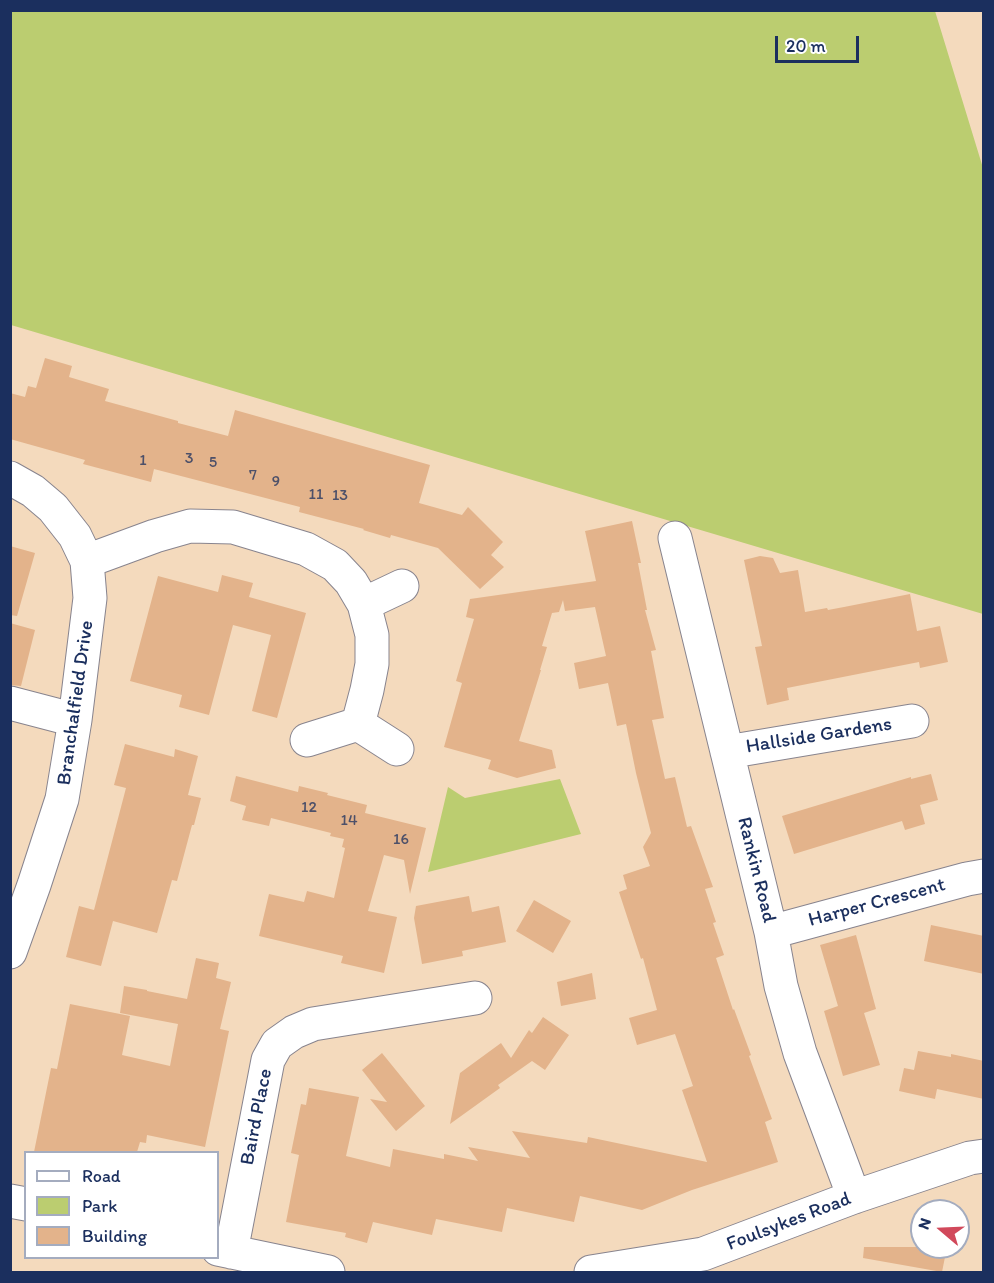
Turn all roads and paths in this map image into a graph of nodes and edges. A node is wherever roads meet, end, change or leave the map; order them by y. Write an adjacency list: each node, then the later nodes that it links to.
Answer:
1 (10, 478): 3 (street, Branchalfield Drive)
2 (675, 538): 12 (street, Rankin Road)
3 (87, 561): 5 (street); 7 (street, Branchalfield Drive)
4 (402, 586): 5 (street)
5 (364, 604): 9 (street)
6 (10, 703): 7 (street)
7 (75, 720): 15 (street, Branchalfield Drive)
8 (912, 721): 12 (street, Hallside Gardens)
9 (358, 723): 10 (street); 11 (street)
10 (308, 740)
11 (397, 749)
12 (727, 752): 14 (street, Rankin Road)
13 (984, 876): 14 (street, Harper Crescent)
14 (771, 932): 18 (street, Rankin Road)
15 (10, 952)
16 (475, 998): 19 (street, Baird Place)
17 (984, 1156): 18 (street, Foulsykes Road)
18 (854, 1197): 20 (street, Foulsykes Road)
19 (224, 1251): 21 (street)
20 (702, 1263): 22 (street, Foulsykes Road)
21 (328, 1272)
22 (591, 1272)

